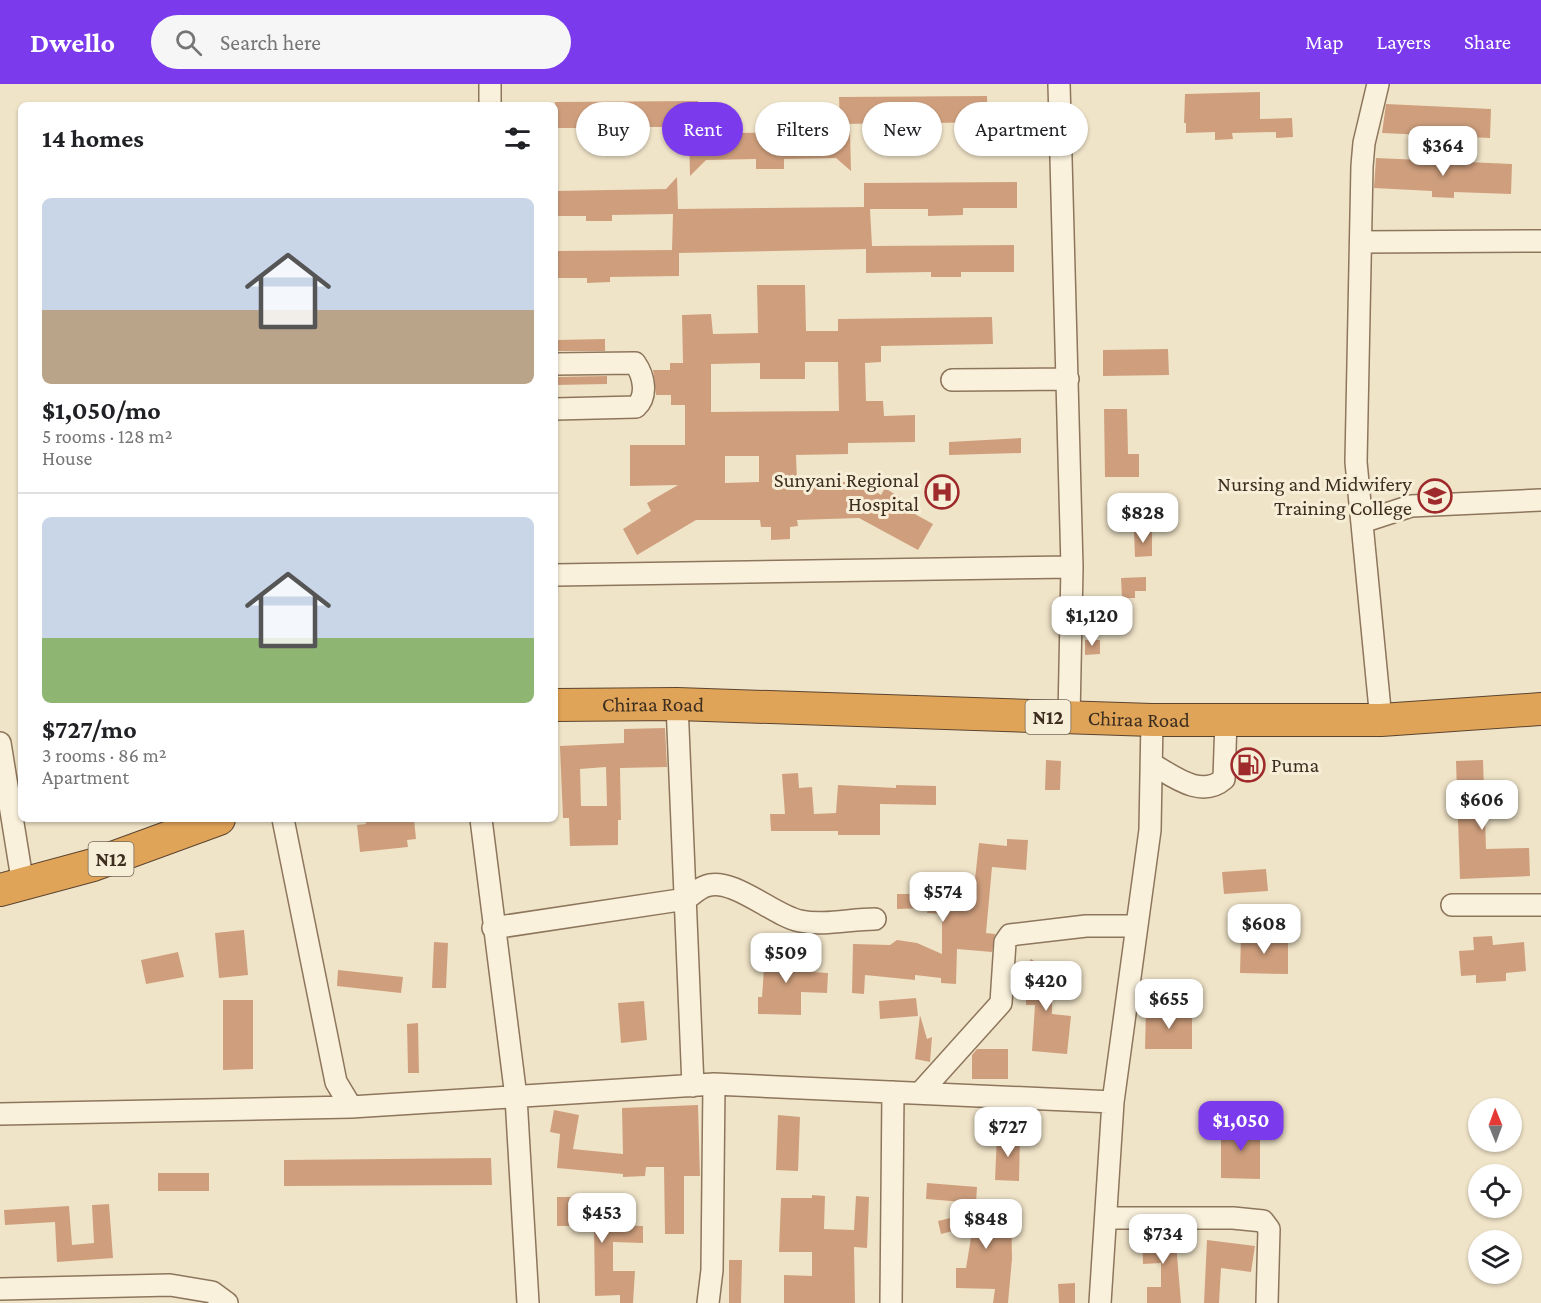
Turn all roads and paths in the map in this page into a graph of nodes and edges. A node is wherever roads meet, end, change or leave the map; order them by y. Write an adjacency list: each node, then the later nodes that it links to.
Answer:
1 (490, 84): 4 (street)
2 (1059, 84): 8 (street)
3 (1378, 84): 6 (street)
4 (490, 102)
5 (1541, 241): 6 (street)
6 (1361, 242): 12 (street)
7 (558, 364): 10 (street)
8 (1068, 379): 9 (street); 13 (street)
9 (952, 380)
10 (558, 409)
11 (1541, 500): 12 (street)
12 (1362, 522): 21 (street)
13 (1072, 567): 14 (street); 18 (street)
14 (558, 575)
15 (677, 704): 16 (highway, Chiraa Road / N12); 18 (highway, Chiraa Road / N12); 28 (street)
16 (558, 705)
17 (1541, 709): 21 (highway, Chiraa Road / N12)
18 (1069, 717): 19 (highway, Chiraa Road / N12)
19 (1152, 720): 20 (highway, Chiraa Road / N12); 23 (street)
20 (1226, 720): 21 (highway, Chiraa Road / N12); 23 (street)
21 (1381, 720)
22 (0, 743): 27 (street)
23 (1152, 764): 32 (street)
24 (211, 822): 27 (highway, N12)
25 (284, 822): 40 (street)
26 (481, 822): 33 (street)
27 (12, 887)
28 (686, 899): 31 (street); 33 (street); 35 (street)
29 (1452, 905): 30 (street)
30 (1541, 905)
31 (875, 919)
32 (1137, 926): 37 (street); 39 (street)
33 (493, 928): 38 (street)
34 (714, 1084): 35 (street); 36 (street); 46 (street)
35 (693, 1086): 38 (street)
36 (893, 1092): 37 (street); 47 (street)
37 (920, 1093): 39 (street)
38 (516, 1097): 40 (street); 45 (street)
39 (1113, 1102): 42 (street)
40 (351, 1107): 41 (street)
41 (0, 1114)
42 (1107, 1218): 48 (street); 49 (street)
43 (0, 1289): 44 (street)
44 (227, 1303)
45 (528, 1303)
46 (708, 1303)
47 (891, 1303)
48 (1100, 1303)
49 (1267, 1303)

